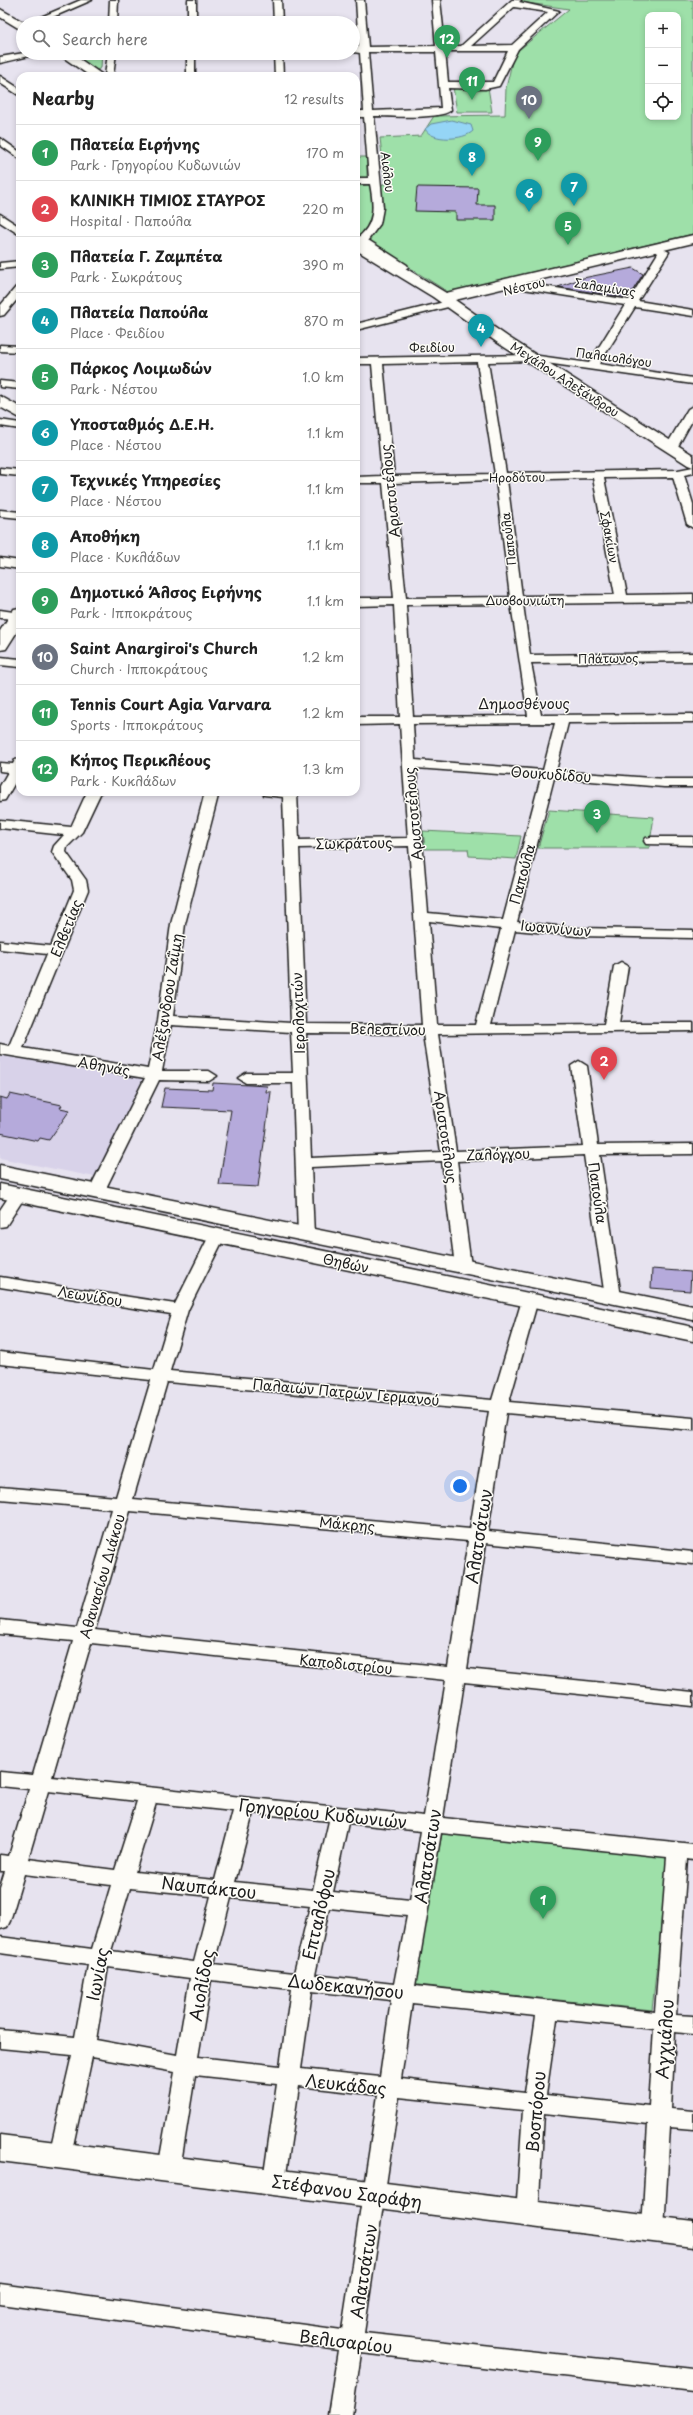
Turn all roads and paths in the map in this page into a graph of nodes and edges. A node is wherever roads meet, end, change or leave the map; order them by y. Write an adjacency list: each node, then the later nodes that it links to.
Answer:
1 (88, 0): 8 (street)
2 (114, 0): 11 (street)
3 (192, 0): 12 (street)
4 (277, 0): 13 (street)
5 (360, 0): 19 (street, Αιόλου)
6 (436, 0): 17 (street)
7 (515, 2): 15 (street); 16 (street)
8 (67, 4): 10 (street)
9 (0, 12): 14 (street)
10 (44, 16)
11 (113, 16)
12 (192, 16)
13 (278, 16)
14 (16, 21)
15 (464, 48): 16 (street); 17 (street)
16 (514, 48): 31 (street)
17 (442, 49): 19 (street); 31 (street)
18 (360, 50): 19 (street)
19 (364, 50): 34 (street, Αιόλου)
20 (16, 57): 21 (street)
21 (0, 60)
22 (77, 60): 26 (street)
23 (111, 60): 27 (street)
24 (191, 60): 28 (street)
25 (278, 60): 29 (street)
26 (93, 72)
27 (110, 72)
28 (191, 72)
29 (279, 72)
30 (0, 79): 32 (street)
31 (446, 85): 34 (street)
32 (16, 90)
33 (360, 114): 34 (street)
34 (369, 114): 39 (street, Αιόλου)
35 (16, 143): 36 (street)
36 (2, 145): 37 (street)
37 (16, 154)
38 (360, 181): 39 (street)
39 (374, 181): 43 (street, Αιόλου)
40 (0, 217): 41 (street)
41 (16, 229)
42 (693, 239): 47 (street, Νέστου)
43 (360, 241)
44 (360, 243): 50 (street)
45 (360, 243): 53 (street, Μεγάλου Αλεξάνδρου)
46 (693, 245): 47 (street, Νέστου)
47 (660, 250): 51 (street, Νέστου); 54 (street)
48 (16, 264): 49 (street)
49 (0, 266)
50 (415, 275)
51 (519, 284): 53 (street, Νέστου); 54 (street, Σαλαμίνας)
52 (16, 293): 56 (street)
53 (449, 301): 58 (street, Νέστου); 59 (street, Νέστου); 62 (street, Μεγάλου Αλεξάνδρου)
54 (632, 304): 57 (street, Σαλαμίνας); 66 (street)
55 (16, 306): 56 (street)
56 (2, 308)
57 (693, 313)
58 (360, 318)
59 (360, 326)
60 (0, 348): 61 (street)
61 (16, 350)
62 (532, 358): 63 (street, Φειδίου); 66 (street, Παλαιολόγου); 75 (street, Μεγάλου Αλεξάνδρου)
63 (482, 359): 65 (street, Φειδίου); 82 (street, Παπούλα)
64 (360, 361): 65 (street, Φειδίου)
65 (377, 361): 84 (street, Αριστοτέλους)
66 (592, 367): 67 (street, Παλαιολόγου)
67 (693, 381)
68 (0, 384): 69 (street)
69 (16, 386)
70 (0, 401): 72 (street)
71 (693, 409): 75 (street)
72 (16, 411)
73 (0, 423): 74 (street)
74 (16, 425)
75 (671, 448): 76 (street, Μεγάλου Αλεξάνδρου)
76 (693, 462)
77 (693, 470): 80 (street, Ηροδότου)
78 (0, 471): 79 (street)
79 (16, 473)
80 (678, 473): 81 (street, Ηροδότου); 87 (street)
81 (598, 475): 82 (street, Ηροδότου); 92 (street, Σφακίων)
82 (501, 477): 84 (street, Ηροδότου); 91 (street, Παπούλα)
83 (360, 480): 84 (street, Ηροδότου)
84 (388, 480): 93 (street, Αριστοτέλους)
85 (0, 513): 86 (street)
86 (16, 515)
87 (693, 524)
88 (0, 562): 89 (street)
89 (16, 564)
90 (693, 598): 92 (street, Δυοβουνιώτη)
91 (515, 599): 92 (street, Δυοβουνιώτη); 93 (street, Δυοβουνιώτη); 100 (street, Παπούλα)
92 (622, 600)
93 (400, 601): 94 (street, Δυοβουνιώτη); 105 (street, Αριστοτέλους)
94 (360, 602)
95 (0, 614): 96 (street)
96 (16, 615)
97 (16, 620): 98 (street)
98 (0, 645)
99 (693, 657): 100 (street, Πλάτωνος)
100 (524, 659): 104 (street, Παπούλα)
101 (0, 662): 102 (street)
102 (16, 664)
103 (693, 718): 106 (street, Δημοσθένους)
104 (535, 719): 105 (street, Δημοσθένους); 106 (street, Δημοσθένους)
105 (406, 720): 107 (street, Δημοσθένους); 108 (street, Αριστοτέλους)
106 (563, 720): 112 (street, Παπούλα)
107 (360, 721)
108 (409, 763): 112 (street, Θουκυδίδου); 122 (street, Αριστοτέλους)
109 (0, 767): 110 (street)
110 (16, 767)
111 (16, 772): 117 (street)
112 (549, 774): 113 (street, Θουκυδίδου); 125 (street, Παπούλα)
113 (693, 783)
114 (92, 796): 119 (street, Ελβετίας)
115 (211, 796): 130 (street, Αλέξανδρου Ζαΐμη)
116 (290, 796): 123 (street, Ιερολοχιτών)
117 (0, 797)
118 (0, 824): 119 (street)
119 (75, 832): 128 (street, Ελβετίας)
120 (651, 841): 121 (street)
121 (693, 841)
122 (415, 842): 123 (street, Σωκράτους); 124 (street, Αριστοτέλους)
123 (292, 844): 131 (street, Ιερολοχιτών)
124 (420, 916): 125 (street, Ιωαννίνων); 135 (street, Αριστοτέλους)
125 (509, 924): 126 (street, Ιωαννίνων); 134 (street, Παπούλα)
126 (693, 934)
127 (0, 945): 128 (street)
128 (57, 951): 136 (street, Ελβετίας)
129 (621, 966): 132 (street)
130 (165, 1020): 131 (street, Βελεστίνου); 138 (street, Αλέξανδρου Ζαΐμη)
131 (298, 1028): 135 (street, Βελεστίνου); 141 (street, Ιερολοχιτών)
132 (611, 1028): 133 (street, Βελεστίνου); 134 (street, Βελεστίνου)
133 (693, 1028)
134 (482, 1029): 135 (street, Βελεστίνου)
135 (430, 1030): 144 (street, Αριστοτέλους)
136 (7, 1050): 138 (street, Αθηνάς)
137 (579, 1066): 143 (street, Παπούλα)
138 (154, 1075): 139 (street, Αθηνάς); 147 (street, Αλέξανδρου Ζαΐμη)
139 (209, 1076)
140 (246, 1078): 141 (street)
141 (300, 1078): 145 (street, Ιερολοχιτών)
142 (693, 1149): 143 (street, Ζαλόγγου)
143 (591, 1150): 144 (street, Ζαλόγγου); 154 (street, Παπούλα)
144 (449, 1156): 145 (street, Ζαλόγγου); 152 (street, Αριστοτέλους)
145 (303, 1163): 150 (street, Ιερολοχιτών)
146 (0, 1172): 147 (street, Θηβών)
147 (96, 1192): 150 (street, Θηβών)
148 (9, 1193): 149 (street); 151 (street, Θηβών)
149 (0, 1222)
150 (306, 1234): 152 (street, Θηβών)
151 (217, 1236): 155 (street, Θηβών); 156 (street, Αθανασίου Διάκου)
152 (463, 1266): 154 (street, Θηβών)
153 (0, 1282): 156 (street, Λεωνίδου)
154 (613, 1297): 157 (street, Θηβών)
155 (530, 1300): 158 (street, Θηβών); 161 (street, Αλατσάτων)
156 (180, 1310): 160 (street, Αθανασίου Διάκου)
157 (693, 1313)
158 (693, 1334)
159 (0, 1358): 160 (street, Παλαιών Πατρών Γερμανού)
160 (161, 1376): 161 (street, Παλαιών Πατρών Γερμανού); 164 (street, Αθανασίου Διάκου)
161 (499, 1405): 162 (street, Παλαιών Πατρών Γερμανού); 165 (street, Αλατσάτων)
162 (693, 1424)
163 (0, 1493): 164 (street, Μάκρης)
164 (123, 1505): 165 (street, Μάκρης); 168 (street, Αθανασίου Διάκου)
165 (478, 1536): 166 (street, Μάκρης); 169 (street, Αλατσάτων)
166 (693, 1558)
167 (0, 1627): 168 (street, Καποδιστρίου)
168 (84, 1637): 169 (street, Καποδιστρίου); 172 (street, Αθανασίου Διάκου)
169 (456, 1675): 170 (street, Καποδιστρίου); 176 (street, Αλατσάτων)
170 (693, 1699)
171 (0, 1780): 172 (street, Γρηγορίου Κυδωνιών)
172 (41, 1784): 173 (street, Γρηγορίου Κυδωνιών); 178 (street, Αθανασίου Διάκου)
173 (148, 1796): 174 (street, Γρηγορίου Κυδωνιών); 179 (street, Ιωνίας)
174 (244, 1804): 175 (street, Γρηγορίου Κυδωνιών); 180 (street, Αιολίδος)
175 (340, 1815): 176 (street, Γρηγορίου Κυδωνιών); 181 (street, Επταλόφου)
176 (431, 1824): 177 (street, Γρηγορίου Κυδωνιών); 182 (street, Αλατσάτων)
177 (685, 1851): 190 (street, Αγχιάλου)
178 (9, 1864): 179 (street, Ναυπάκτου); 183 (street, Αθανασίου Διάκου)
179 (122, 1879): 180 (street, Ναυπάκτου); 185 (street, Ιωνίας)
180 (222, 1888): 181 (street, Ναυπάκτου); 186 (street, Αιολίδος)
181 (321, 1899): 182 (street, Ναυπάκτου); 187 (street, Επταλόφου)
182 (419, 1909): 188 (street, Αλατσάτων)
183 (0, 1921)
184 (0, 1945): 185 (street, Δωδεκανήσου)
185 (99, 1958): 186 (street, Δωδεκανήσου); 193 (street, Ιωνίας)
186 (202, 1971): 187 (street, Δωδεκανήσου); 194 (street, Αιολίδος)
187 (303, 1981): 188 (street, Δωδεκανήσου); 195 (street, Επταλόφου)
188 (402, 1992): 189 (street, Δωδεκανήσου); 196 (street, Αλατσάτων)
189 (548, 2009): 190 (street, Δωδεκανήσου); 197 (street, Βοσπόρου)
190 (665, 2022): 191 (street, Δωδεκανήσου); 198 (street, Αγχιάλου)
191 (693, 2025)
192 (0, 2039): 193 (street, Λευκάδας)
193 (84, 2047): 194 (street, Λευκάδας); 201 (street, Ιωνίας)
194 (187, 2066): 195 (street, Λευκάδας); 202 (street, Αιολίδος)
195 (290, 2077): 196 (street, Λευκάδας); 203 (street, Επταλόφου)
196 (389, 2088): 197 (street, Λευκάδας); 204 (street, Αλατσάτων)
197 (534, 2103): 198 (street, Λευκάδας); 205 (street, Βοσπόρου)
198 (659, 2116): 199 (street, Λευκάδας); 206 (street, Αγχιάλου)
199 (693, 2120)
200 (0, 2148): 201 (street, Στέφανου Σαράφη)
201 (60, 2155): 202 (street, Στέφανου Σαράφη)
202 (169, 2169): 203 (street, Στέφανου Σαράφη)
203 (274, 2181): 204 (street, Στέφανου Σαράφη)
204 (374, 2195): 205 (street, Στέφανου Σαράφη); 209 (street, Αλατσάτων)
205 (527, 2215): 206 (street, Στέφανου Σαράφη)
206 (653, 2229): 207 (street, Στέφανου Σαράφη)
207 (693, 2234)
208 (0, 2294): 209 (street, Βελισαρίου)
209 (352, 2342): 210 (street, Βελισαρίου); 211 (street, Αλατσάτων)
210 (693, 2380)
211 (340, 2415)

